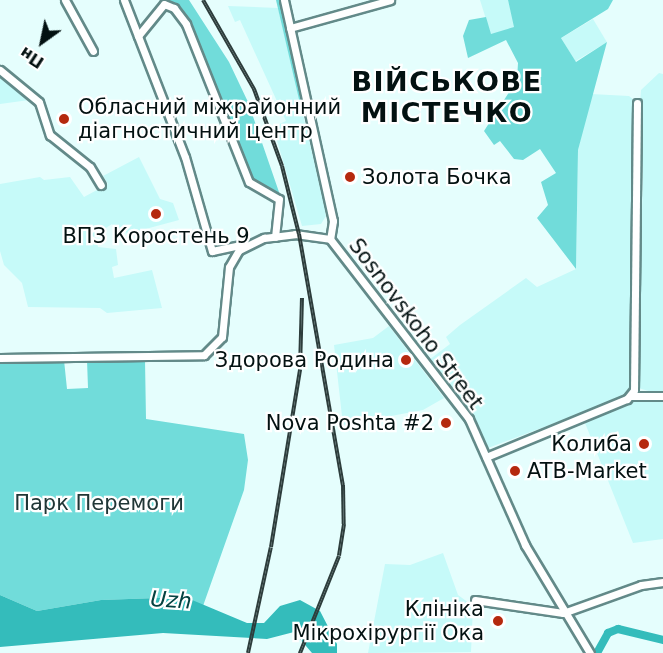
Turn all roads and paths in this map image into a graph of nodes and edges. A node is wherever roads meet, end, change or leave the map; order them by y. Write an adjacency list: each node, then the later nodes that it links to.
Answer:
1 (65, 0): 7 (street)
2 (124, 0): 6 (street)
3 (284, 0): 5 (street, Sosnovskoho Street)
4 (390, 0): 5 (street)
5 (290, 28): 12 (street, Sosnovskoho Street)
6 (138, 36): 11 (street); 14 (street)
7 (93, 51)
8 (0, 70): 10 (street)
9 (637, 103): 17 (street)
10 (101, 186)
11 (275, 237): 12 (street); 13 (street)
12 (330, 239): 19 (street, Sosnovskoho Street)
13 (250, 243): 14 (street); 15 (street)
14 (224, 248): 15 (street)
15 (229, 267): 16 (street)
16 (0, 358)
17 (632, 396): 18 (street); 19 (street)
18 (663, 396)
19 (486, 457): 22 (street, Sosnovskoho Street)
20 (663, 582): 22 (street)
21 (475, 600): 22 (street)
22 (563, 613): 23 (street, Sosnovskoho Street)
23 (590, 653)

